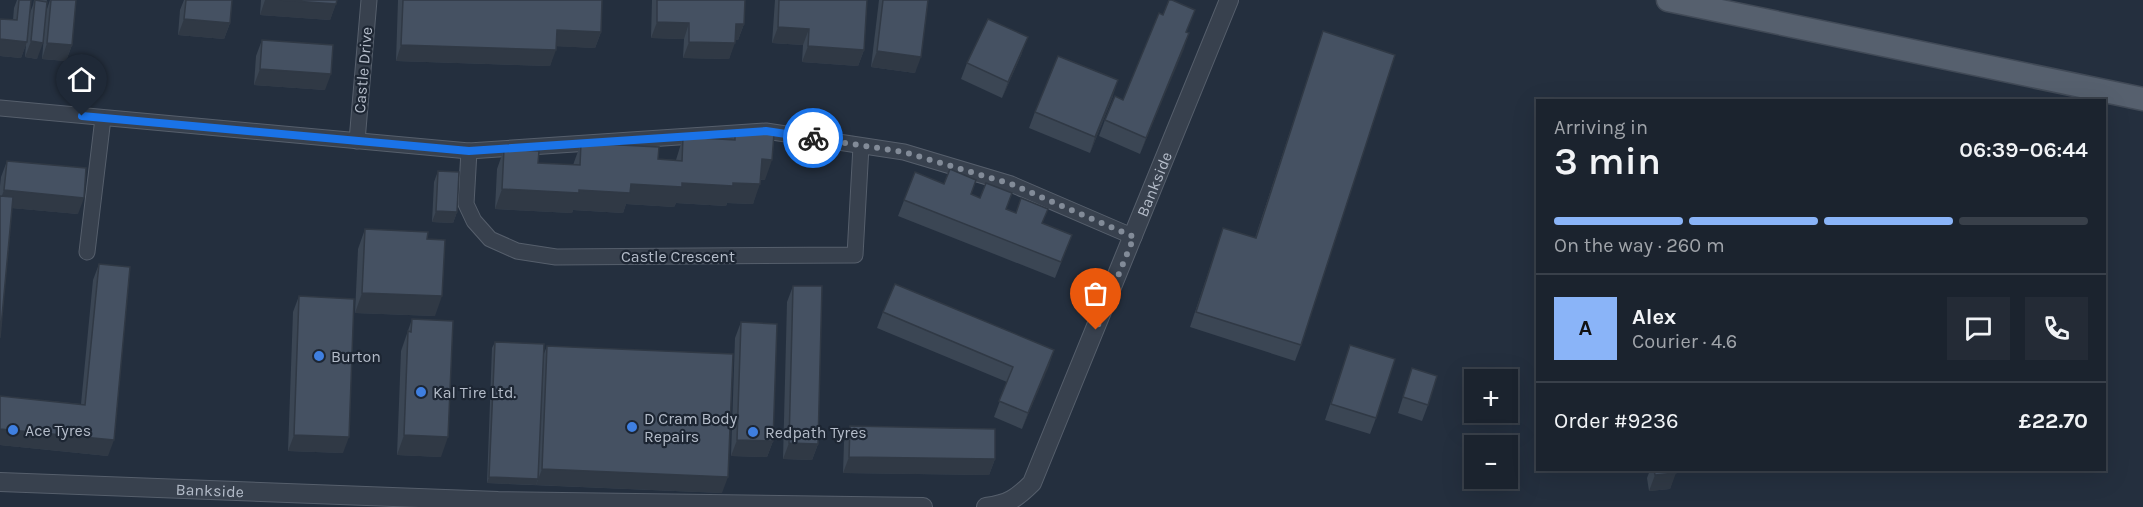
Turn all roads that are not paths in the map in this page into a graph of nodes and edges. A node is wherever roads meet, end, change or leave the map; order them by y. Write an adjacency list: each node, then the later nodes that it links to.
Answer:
1 (369, 0): 7 (street, Castle Drive)
2 (1229, 0): 10 (street, Bankside)
3 (1668, 0): 4 (main road)
4 (2143, 99)
5 (0, 108): 6 (street)
6 (103, 118): 7 (street); 11 (street)
7 (357, 141): 9 (street)
8 (861, 146): 9 (street); 9 (street, Castle Crescent); 10 (street)
9 (469, 151)
10 (1134, 237): 14 (street, Bankside)
11 (87, 252)
12 (0, 482): 13 (street, Bankside)
13 (923, 507)
14 (986, 507)

